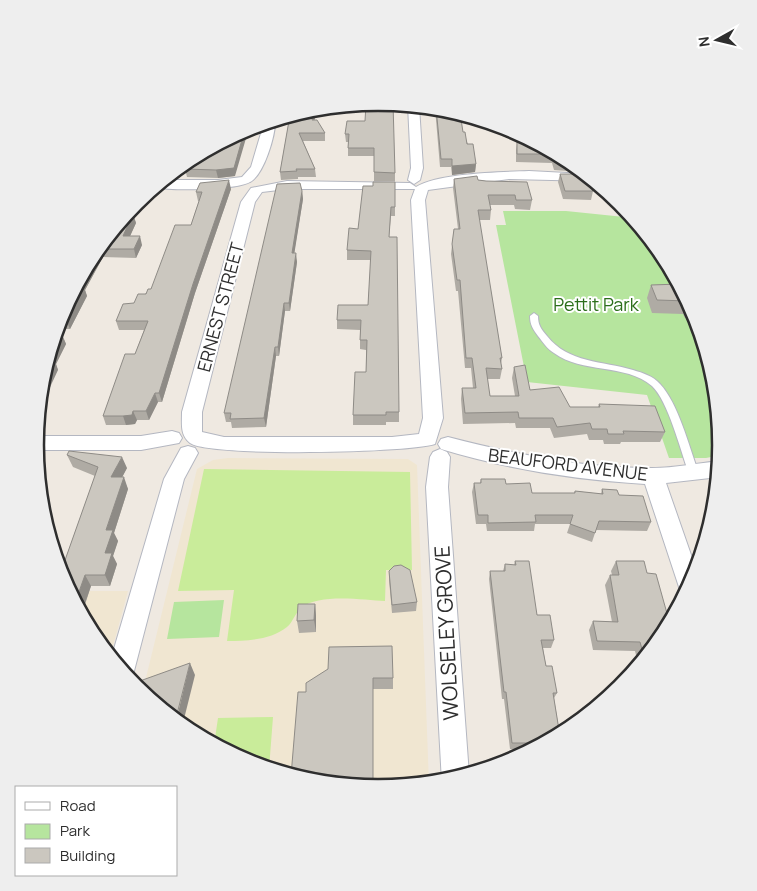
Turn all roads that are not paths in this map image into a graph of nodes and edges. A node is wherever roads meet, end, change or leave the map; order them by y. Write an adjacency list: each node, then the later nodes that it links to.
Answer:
1 (413, 113): 5 (street, WOLSELEY GROVE)
2 (267, 130): 6 (street, ERNEST STREET)
3 (578, 177): 5 (street)
4 (170, 184): 6 (street)
5 (418, 184): 6 (street); 10 (street, WOLSELEY GROVE)
6 (252, 185): 9 (street, ERNEST STREET)
7 (534, 316): 12 (lane)
8 (44, 443): 9 (street, BEAUFORD AVENUE)
9 (183, 444): 10 (street, BEAUFORD AVENUE); 15 (street)
10 (435, 448): 13 (street, BEAUFORD AVENUE); 16 (street, WOLSELEY GROVE)
11 (713, 469): 12 (street, BEAUFORD AVENUE)
12 (693, 471): 13 (street, BEAUFORD AVENUE)
13 (653, 476): 14 (street)
14 (687, 575)
15 (124, 662)
16 (454, 772)

